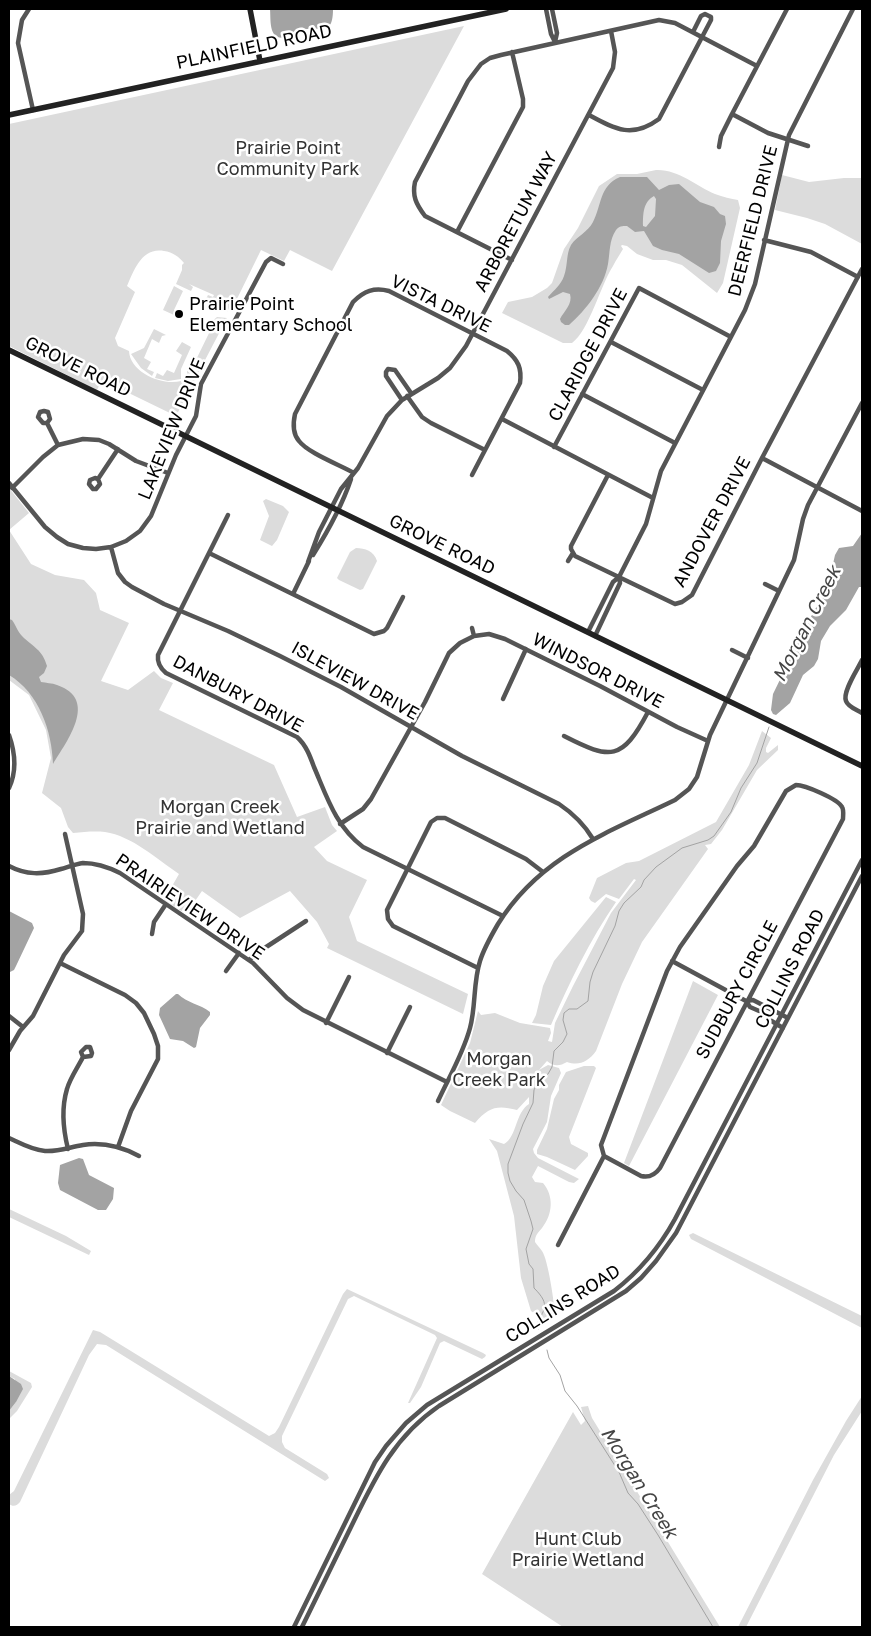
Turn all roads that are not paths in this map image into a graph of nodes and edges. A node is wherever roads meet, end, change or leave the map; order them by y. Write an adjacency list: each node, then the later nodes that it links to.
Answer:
1 (29, 9): 15 (street)
2 (250, 9): 13 (street)
3 (506, 9): 13 (street, PLAINFIELD ROAD)
4 (546, 9): 11 (street)
5 (552, 9): 11 (street)
6 (787, 9): 14 (street)
7 (853, 9): 19 (street, DEERFIELD DRIVE)
8 (611, 31): 9 (street); 11 (street); 18 (street, ARBORETUM WAY)
9 (693, 32): 10 (street); 10 (street)
10 (703, 37): 14 (street); 18 (street)
11 (556, 42): 12 (street)
12 (512, 52): 22 (street); 22 (street)
13 (260, 61): 15 (street, PLAINFIELD ROAD)
14 (757, 66): 16 (street)
15 (33, 110): 17 (street, PLAINFIELD ROAD)
16 (732, 114): 19 (street); 21 (street)
17 (9, 115)
18 (588, 115): 24 (street, ARBORETUM WAY)
19 (787, 140): 20 (street); 23 (street, DEERFIELD DRIVE)
20 (808, 146)
21 (720, 147)
22 (457, 232): 24 (street)
23 (764, 240): 27 (street); 29 (street, DEERFIELD DRIVE)
24 (512, 260): 28 (street, ARBORETUM WAY)
25 (283, 264): 39 (street, LAKEVIEW DRIVE)
26 (862, 269): 27 (street, ANDOVER DRIVE)
27 (858, 277): 45 (street, ANDOVER DRIVE)
28 (473, 334): 33 (street, ARBORETUM WAY); 37 (street, VISTA DRIVE); 47 (street, VISTA DRIVE)
29 (731, 337): 30 (street, CLARIDGE DRIVE); 32 (street, DEERFIELD DRIVE)
30 (611, 342): 32 (street); 34 (street, CLARIDGE DRIVE)
31 (9, 350): 39 (street, GROVE ROAD)
32 (703, 390): 40 (street, DEERFIELD DRIVE)
33 (409, 394): 35 (street, ARBORETUM WAY); 35 (street); 44 (street)
34 (582, 394): 40 (street); 42 (street, CLARIDGE DRIVE)
35 (402, 400): 47 (street, ARBORETUM WAY)
36 (862, 403): 52 (street)
37 (502, 419): 42 (street); 44 (street, VISTA DRIVE)
38 (47, 422): 41 (street)
39 (185, 437): 46 (street, LAKEVIEW DRIVE); 54 (street, GROVE ROAD)
40 (675, 443): 53 (street, DEERFIELD DRIVE)
41 (58, 445): 43 (street); 51 (street)
42 (554, 447): 49 (street)
43 (118, 449): 46 (street); 50 (street)
44 (485, 450): 48 (street, VISTA DRIVE)
45 (762, 458): 52 (street); 61 (street, ANDOVER DRIVE)
46 (168, 474): 57 (street, LAKEVIEW DRIVE)
47 (353, 474): 54 (street, ARBORETUM WAY)
48 (472, 475)
49 (608, 475): 53 (street); 59 (street)
50 (98, 479)
51 (10, 485): 57 (street, LAKEVIEW DRIVE)
52 (817, 487): 55 (street); 63 (street)
53 (653, 498): 61 (street, DEERFIELD DRIVE)
54 (334, 510): 64 (street, ARBORETUM WAY); 68 (street, GROVE ROAD)
55 (862, 511)
56 (228, 515): 58 (street, DANBURY DRIVE)
57 (111, 547): 66 (street, ISLEVIEW DRIVE)
58 (209, 553): 64 (street); 66 (street, DANBURY DRIVE)
59 (572, 553): 60 (street); 61 (street, ANDOVER DRIVE)
60 (568, 561)
61 (619, 577): 68 (street); 70 (street)
62 (766, 584): 63 (street)
63 (779, 591): 73 (street)
64 (293, 594): 65 (street)
65 (403, 597)
66 (180, 611): 81 (street, ISLEVIEW DRIVE); 87 (street, DANBURY DRIVE)
67 (472, 628): 69 (street)
68 (588, 632): 70 (street, GROVE ROAD)
69 (474, 636): 71 (street, WINDSOR DRIVE); 81 (street)
70 (595, 636): 76 (street, GROVE ROAD)
71 (526, 649): 75 (street); 79 (street, WINDSOR DRIVE)
72 (732, 650): 73 (street)
73 (748, 658): 76 (street)
74 (862, 660): 77 (street)
75 (503, 699)
76 (727, 700): 84 (street); 85 (street, GROVE ROAD)
77 (845, 701): 78 (street); 80 (street)
78 (839, 703)
79 (648, 712): 83 (street); 84 (street, WINDSOR DRIVE)
80 (862, 713)
81 (410, 727): 87 (street); 89 (street, ISLEVIEW DRIVE)
82 (9, 735): 86 (street)
83 (564, 736)
84 (708, 741): 89 (street)
85 (862, 766)
86 (9, 788)
87 (340, 824): 93 (street, DANBURY DRIVE)
88 (65, 834): 92 (street)
89 (593, 839): 94 (street)
90 (862, 860): 109 (street, COLLINS ROAD)
91 (9, 866): 92 (street, PRAIRIEVIEW DRIVE)
92 (72, 866): 96 (street, PRAIRIEVIEW DRIVE); 103 (street)
93 (407, 869): 94 (street); 97 (street, DANBURY DRIVE); 104 (street)
94 (543, 872): 97 (street)
95 (862, 876): 111 (street, COLLINS ROAD)
96 (166, 904): 99 (street); 100 (street, PRAIRIEVIEW DRIVE)
97 (503, 916): 104 (street)
98 (306, 921): 101 (street)
99 (152, 934)
100 (239, 953): 101 (street, PRAIRIEVIEW DRIVE); 105 (street)
101 (249, 960): 112 (street, PRAIRIEVIEW DRIVE)
102 (672, 962): 107 (street); 107 (street, SUDBURY CIRCLE); 125 (street, SUDBURY CIRCLE)
103 (60, 964): 114 (street); 122 (street)
104 (478, 968): 119 (street)
105 (226, 971)
106 (349, 978): 112 (street)
107 (746, 1001): 109 (street); 113 (street); 125 (street, SUDBURY CIRCLE)
108 (410, 1007): 117 (street)
109 (781, 1015): 111 (street); 113 (street, COLLINS ROAD)
110 (9, 1016): 114 (street)
111 (788, 1018): 115 (street, COLLINS ROAD)
112 (326, 1023): 117 (street, PRAIRIEVIEW DRIVE)
113 (776, 1024): 115 (street); 127 (street, COLLINS ROAD)
114 (23, 1027): 116 (street)
115 (783, 1028): 128 (street, COLLINS ROAD)
116 (9, 1050)
117 (387, 1053): 119 (street, PRAIRIEVIEW DRIVE)
118 (83, 1057): 123 (street)
119 (446, 1082): 120 (street)
120 (438, 1101)
121 (9, 1138): 123 (street)
122 (118, 1147): 123 (street); 124 (street)
123 (68, 1149)
124 (139, 1156)
125 (604, 1156): 126 (street)
126 (558, 1245)
127 (294, 1627)
128 (302, 1627)

